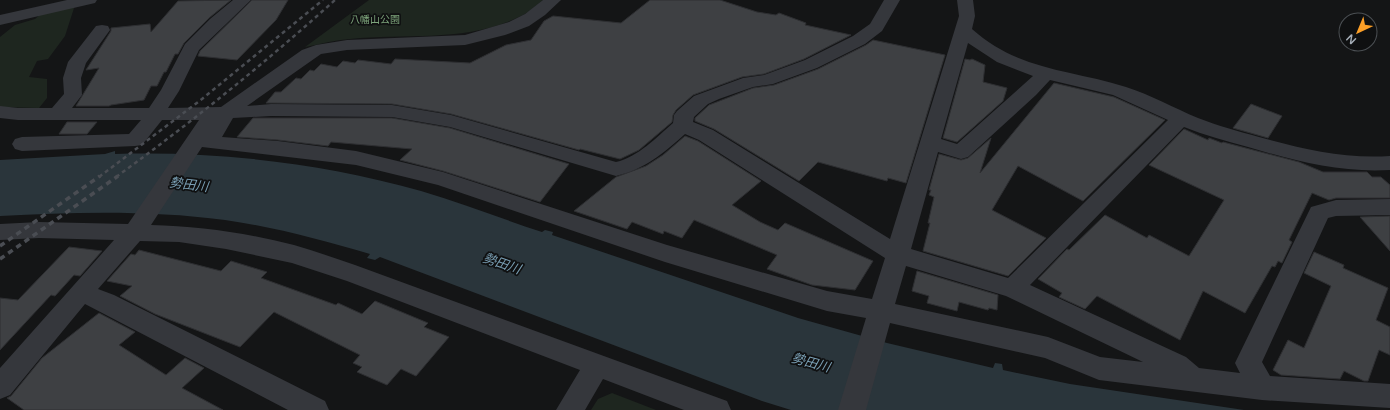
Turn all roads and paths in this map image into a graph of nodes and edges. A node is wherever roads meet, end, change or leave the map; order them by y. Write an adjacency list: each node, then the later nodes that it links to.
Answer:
1 (244, 0): 11 (street)
2 (553, 0): 13 (street)
3 (892, 0): 15 (street)
4 (965, 0): 7 (street)
5 (79, 1): 6 (street)
6 (0, 20)
7 (962, 29): 9 (street); 16 (street)
8 (102, 30): 12 (street)
9 (1046, 74): 14 (street); 16 (street)
10 (0, 112): 12 (street)
11 (157, 113): 12 (street); 13 (street); 17 (street)
12 (57, 114)
13 (217, 118): 15 (street); 20 (street); 25 (street)
14 (1181, 118): 18 (street); 23 (street)
15 (683, 126): 22 (street)
16 (930, 143): 22 (street)
17 (22, 144)
18 (1390, 163)
19 (1390, 207): 29 (street)
20 (136, 229): 21 (street); 24 (street); 26 (street)
21 (0, 232)
22 (897, 254): 23 (street); 25 (street)
23 (1014, 289): 27 (street)
24 (81, 292): 28 (street); 31 (street)
25 (879, 318): 27 (street); 34 (street)
26 (597, 366): 32 (street); 33 (street)
27 (1193, 378): 29 (street)
28 (0, 387)
29 (1262, 388): 30 (street)
30 (1390, 396)
31 (315, 410)
32 (570, 410)
33 (717, 410)
34 (852, 410)

